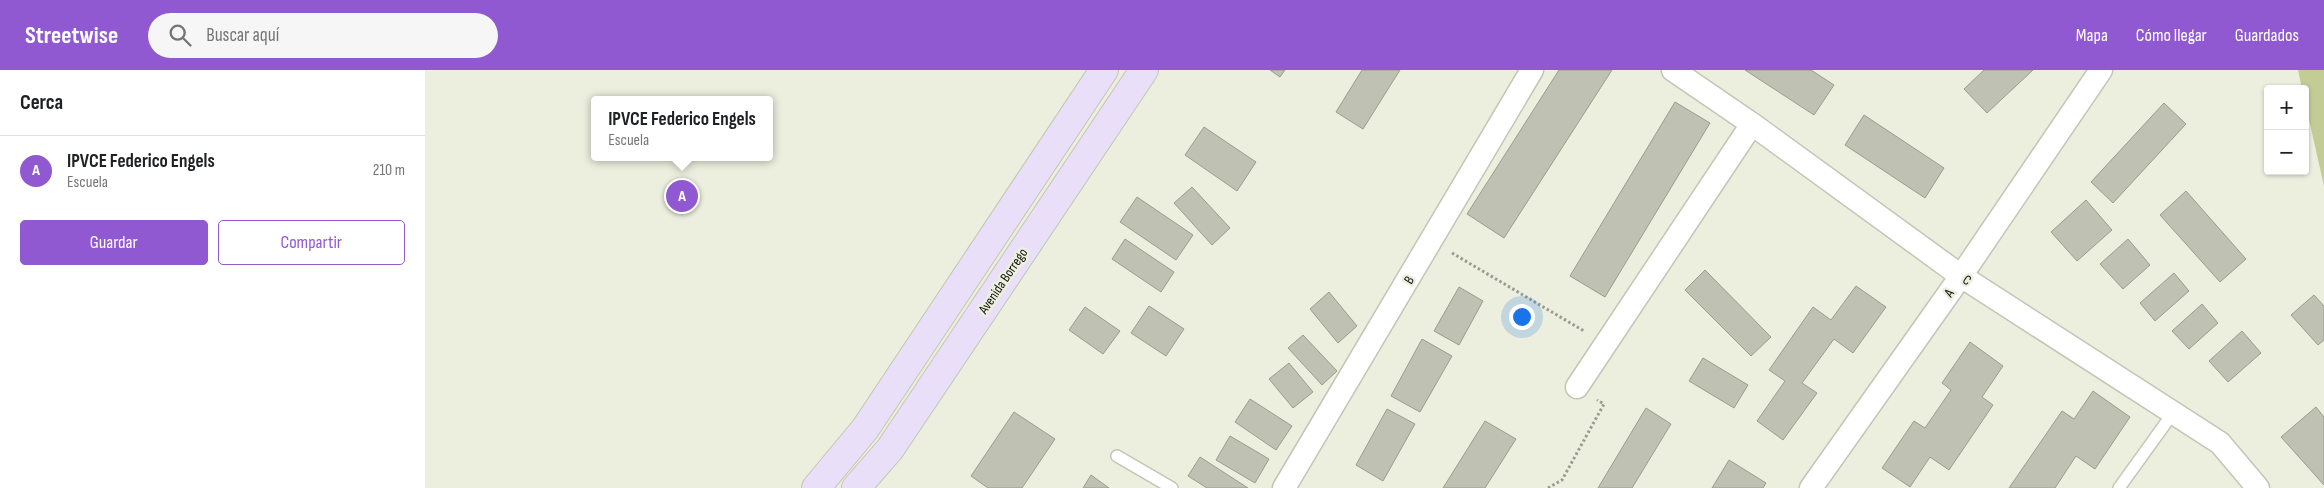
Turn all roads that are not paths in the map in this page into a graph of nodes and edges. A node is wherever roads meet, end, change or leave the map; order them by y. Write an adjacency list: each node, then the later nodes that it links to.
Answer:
1 (1104, 70): 11 (main road)
2 (1144, 70): 12 (main road, Avenida Borrego)
3 (1532, 70): 14 (street, B)
4 (1673, 70): 6 (street, C)
5 (2101, 70): 7 (street, A)
6 (1752, 124): 7 (street, C); 8 (street)
7 (1961, 276): 9 (street, C); 15 (street, A)
8 (1577, 387)
9 (2173, 413): 16 (lane); 17 (street, C)
10 (1117, 456): 13 (lane)
11 (816, 488)
12 (856, 488)
13 (1171, 488)
14 (1284, 488)
15 (1811, 488)
16 (2119, 488)
17 (2259, 488)

